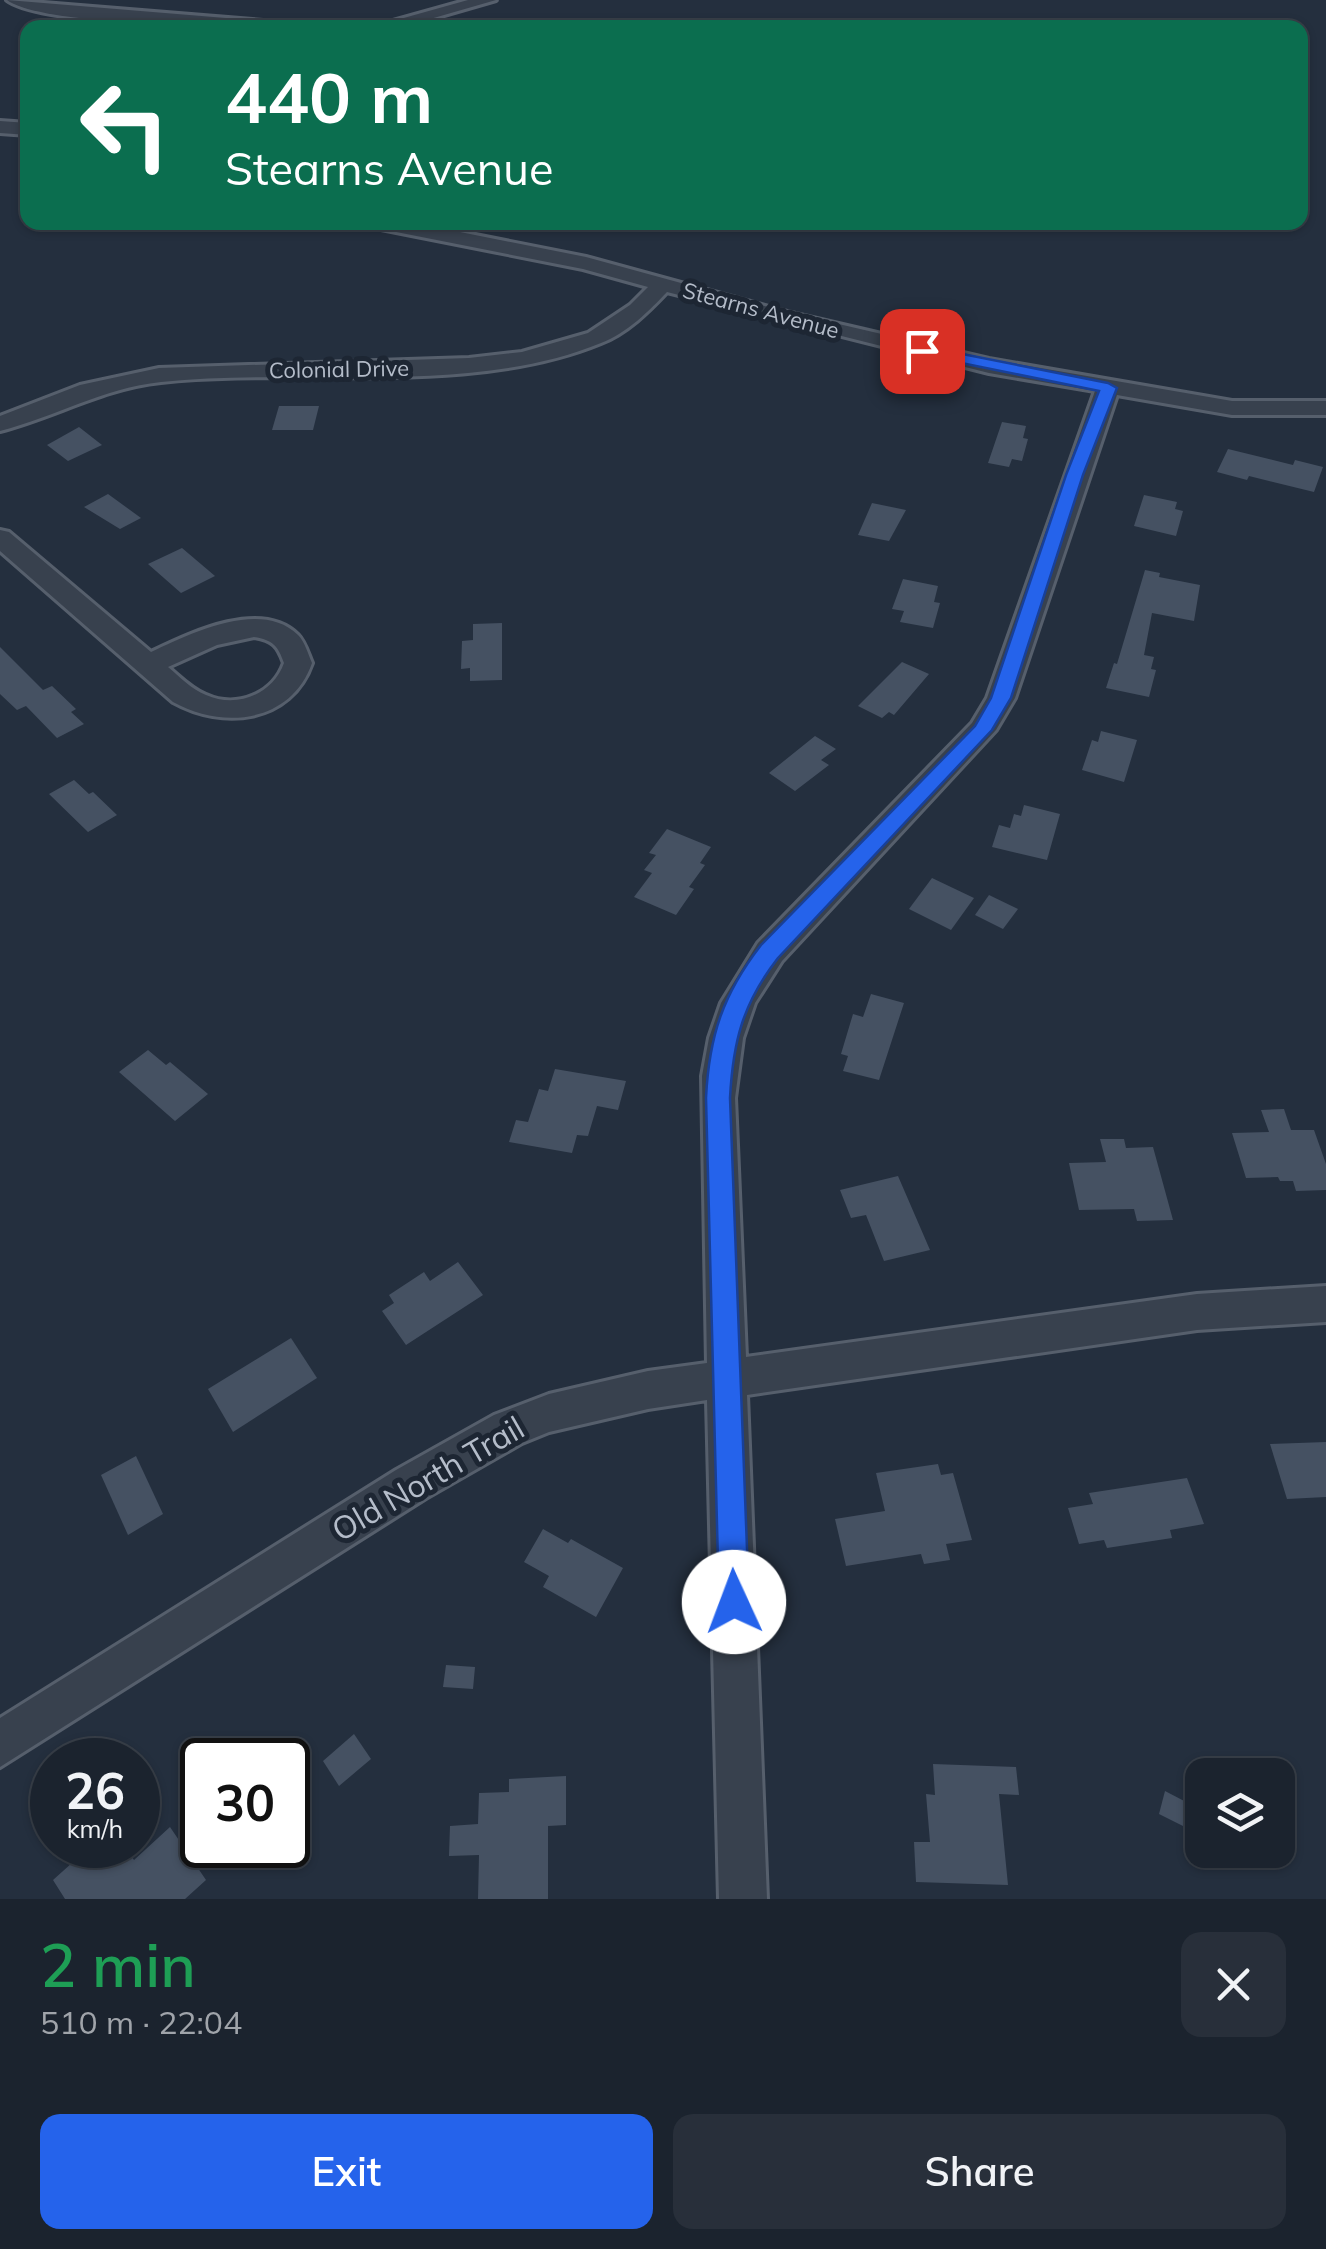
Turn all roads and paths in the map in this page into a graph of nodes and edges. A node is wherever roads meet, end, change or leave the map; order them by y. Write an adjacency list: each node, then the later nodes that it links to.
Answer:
1 (15, 0): 3 (street)
2 (488, 0): 4 (street)
3 (187, 20)
4 (408, 20)
5 (418, 230): 6 (street, Stearns Avenue)
6 (662, 284): 7 (street, Stearns Avenue); 9 (street, Colonial Drive)
7 (1108, 388): 8 (street, Stearns Avenue); 13 (street)
8 (1326, 408)
9 (0, 424)
10 (0, 538): 11 (street)
11 (148, 665): 11 (street)
12 (1326, 1304): 13 (street, Old North Trail)
13 (727, 1379): 14 (street, Old North Trail); 15 (street)
14 (0, 1744)
15 (743, 1899)

